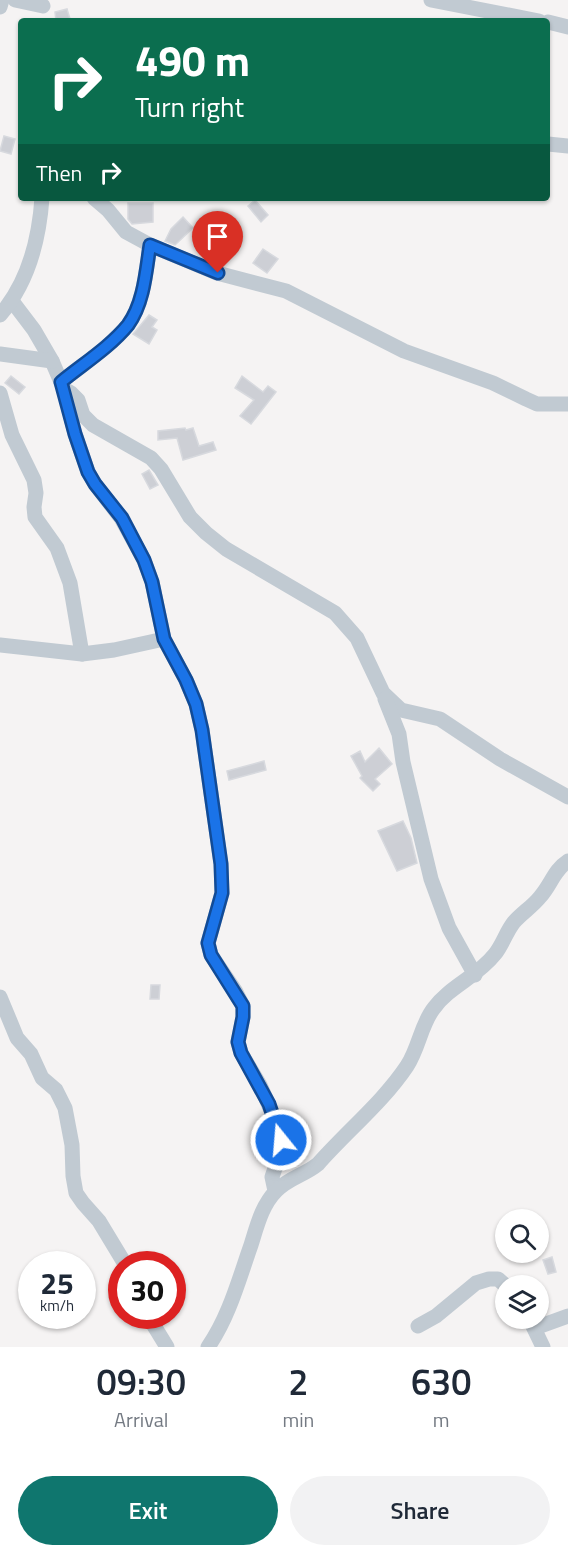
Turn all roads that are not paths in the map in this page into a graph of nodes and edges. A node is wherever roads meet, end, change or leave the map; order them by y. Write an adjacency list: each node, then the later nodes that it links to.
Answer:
1 (2, 0): 4 (street)
2 (15, 0): 5 (street)
3 (431, 0): 6 (street)
4 (0, 7)
5 (43, 9)
6 (468, 15): 7 (street)
7 (504, 18)
8 (550, 22): 9 (street)
9 (568, 27)
10 (550, 144): 11 (street)
11 (568, 146)
12 (42, 201): 15 (street)
13 (98, 201): 14 (street)
14 (150, 245): 19 (street); 21 (street)
15 (12, 301): 16 (street); 18 (street)
16 (0, 315)
17 (0, 354): 18 (street)
18 (52, 361): 19 (street)
19 (62, 386): 22 (street); 25 (street)
20 (0, 393): 24 (street)
21 (568, 404)
22 (164, 639): 24 (street); 30 (street)
23 (0, 645): 24 (street)
24 (82, 654)
25 (383, 693): 26 (street); 28 (street)
26 (568, 797)
27 (568, 861): 28 (street)
28 (475, 975): 30 (street)
29 (0, 996): 31 (street)
30 (275, 1191): 39 (street)
31 (117, 1251)
32 (495, 1279): 35 (street)
33 (568, 1316): 34 (street)
34 (549, 1320)
35 (418, 1326)
36 (156, 1329): 38 (street)
37 (535, 1329): 40 (street)
38 (167, 1347)
39 (208, 1347)
40 (543, 1347)

